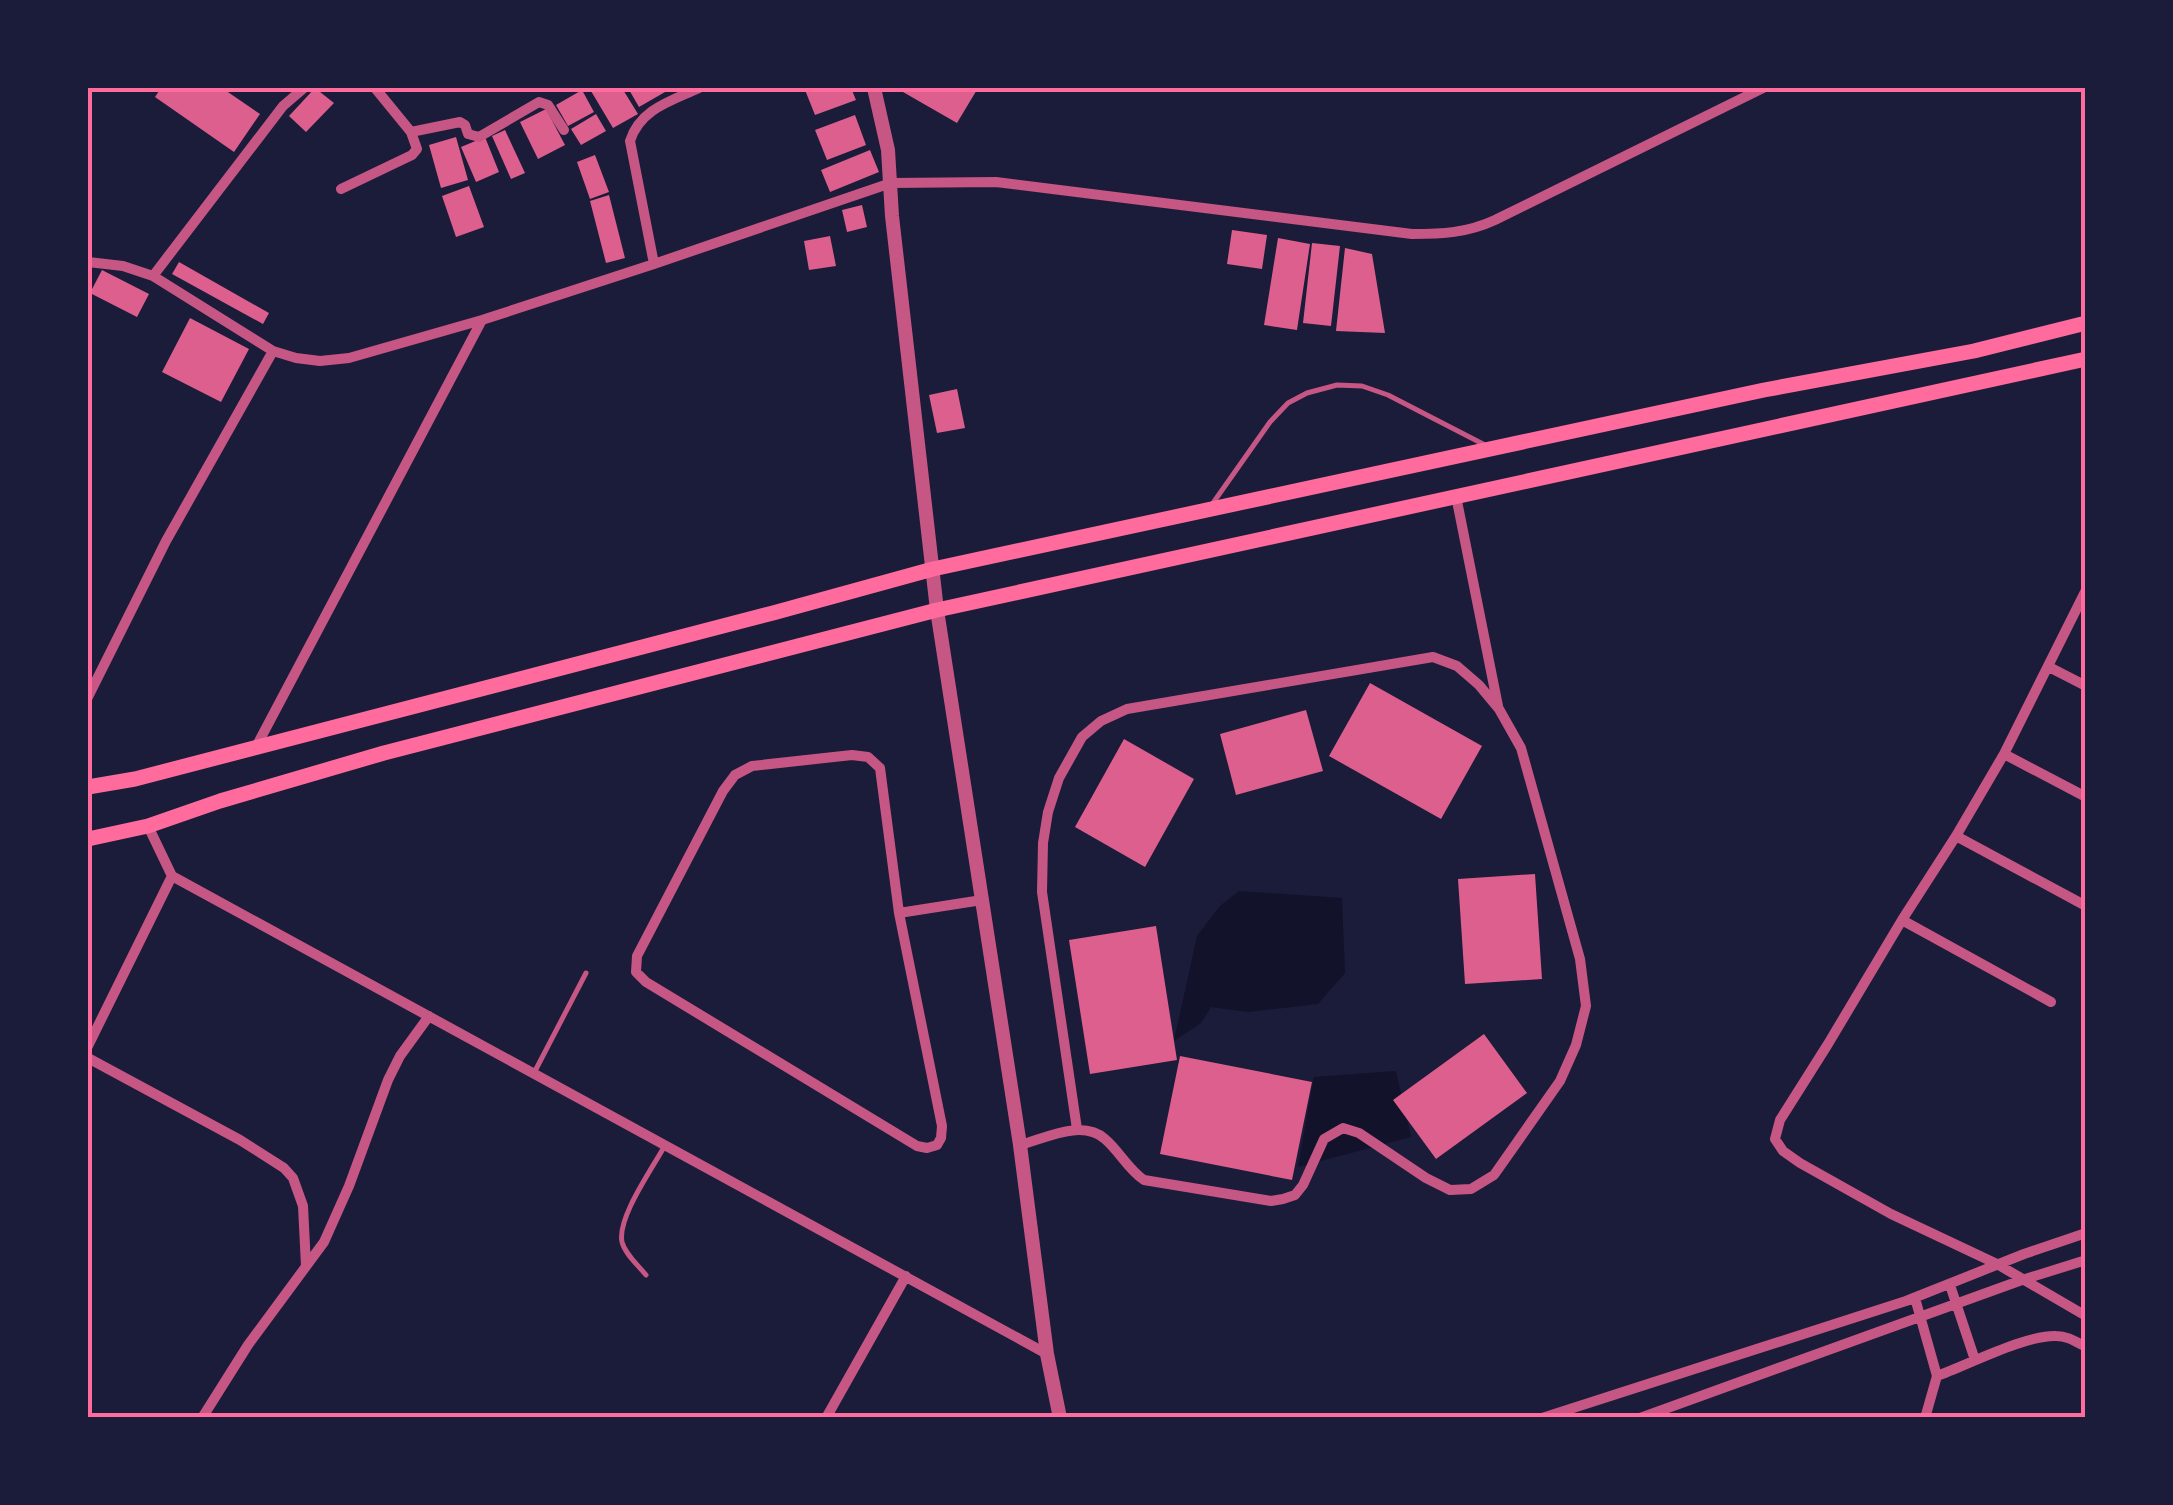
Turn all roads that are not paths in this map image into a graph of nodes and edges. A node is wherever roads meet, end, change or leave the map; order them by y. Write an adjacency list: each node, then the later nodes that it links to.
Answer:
1 (304, 88): 12 (street)
2 (375, 88): 7 (street)
3 (699, 88): 11 (street)
4 (874, 88): 8 (street)
5 (1763, 88): 8 (street)
6 (564, 130): 7 (street)
7 (410, 132): 9 (street)
8 (891, 182): 11 (street); 20 (street)
9 (341, 190)
10 (88, 262): 12 (street)
11 (654, 264): 13 (street)
12 (153, 276): 15 (street)
13 (482, 320): 15 (street); 27 (street)
14 (2086, 324): 17 (main road)
15 (272, 351): 25 (street)
16 (2086, 359): 18 (main road)
17 (1492, 448): 19 (main road); 19 (lane)
18 (1456, 496): 22 (main road); 26 (street)
19 (1208, 510): 20 (main road)
20 (932, 569): 22 (street); 27 (main road)
21 (2086, 590): 23 (street)
22 (937, 610): 31 (main road); 35 (street)
23 (2049, 667): 24 (street); 28 (street)
24 (2086, 686)
25 (88, 696)
26 (1499, 710): 45 (street); 45 (street)
27 (256, 748): 29 (main road)
28 (2004, 754): 30 (street); 32 (street)
29 (88, 788)
30 (2086, 797)
31 (148, 826): 33 (main road); 34 (street)
32 (1956, 836): 36 (street); 38 (street)
33 (88, 839)
34 (172, 876): 41 (street); 42 (street)
35 (982, 900): 37 (street); 47 (street)
36 (2086, 906)
37 (899, 913): 37 (street)
38 (1902, 920): 40 (street); 50 (street)
39 (586, 974): 44 (lane)
40 (2051, 1002)
41 (429, 1016): 44 (street); 51 (street)
42 (88, 1046)
43 (88, 1058): 51 (street)
44 (534, 1073): 46 (street)
45 (1077, 1129): 47 (street)
46 (665, 1144): 52 (lane); 53 (street)
47 (1020, 1145): 61 (street)
48 (2086, 1234): 50 (street)
49 (2086, 1260): 54 (street)
50 (1997, 1264): 54 (street); 55 (street)
51 (306, 1267): 64 (street)
52 (646, 1274)
53 (906, 1276): 61 (street); 65 (street)
54 (2022, 1280): 57 (street); 58 (street)
55 (1950, 1285): 56 (street); 57 (street)
56 (1915, 1298): 59 (street); 67 (street)
57 (1956, 1304): 59 (street); 62 (street)
58 (2086, 1316)
59 (1920, 1318): 63 (street); 68 (street)
60 (2086, 1347): 62 (street)
61 (1048, 1354): 66 (street)
62 (1975, 1360): 63 (street)
63 (1937, 1376): 69 (street)
64 (202, 1418)
65 (826, 1418)
66 (1060, 1418)
67 (1542, 1418)
68 (1640, 1418)
69 (1925, 1418)

